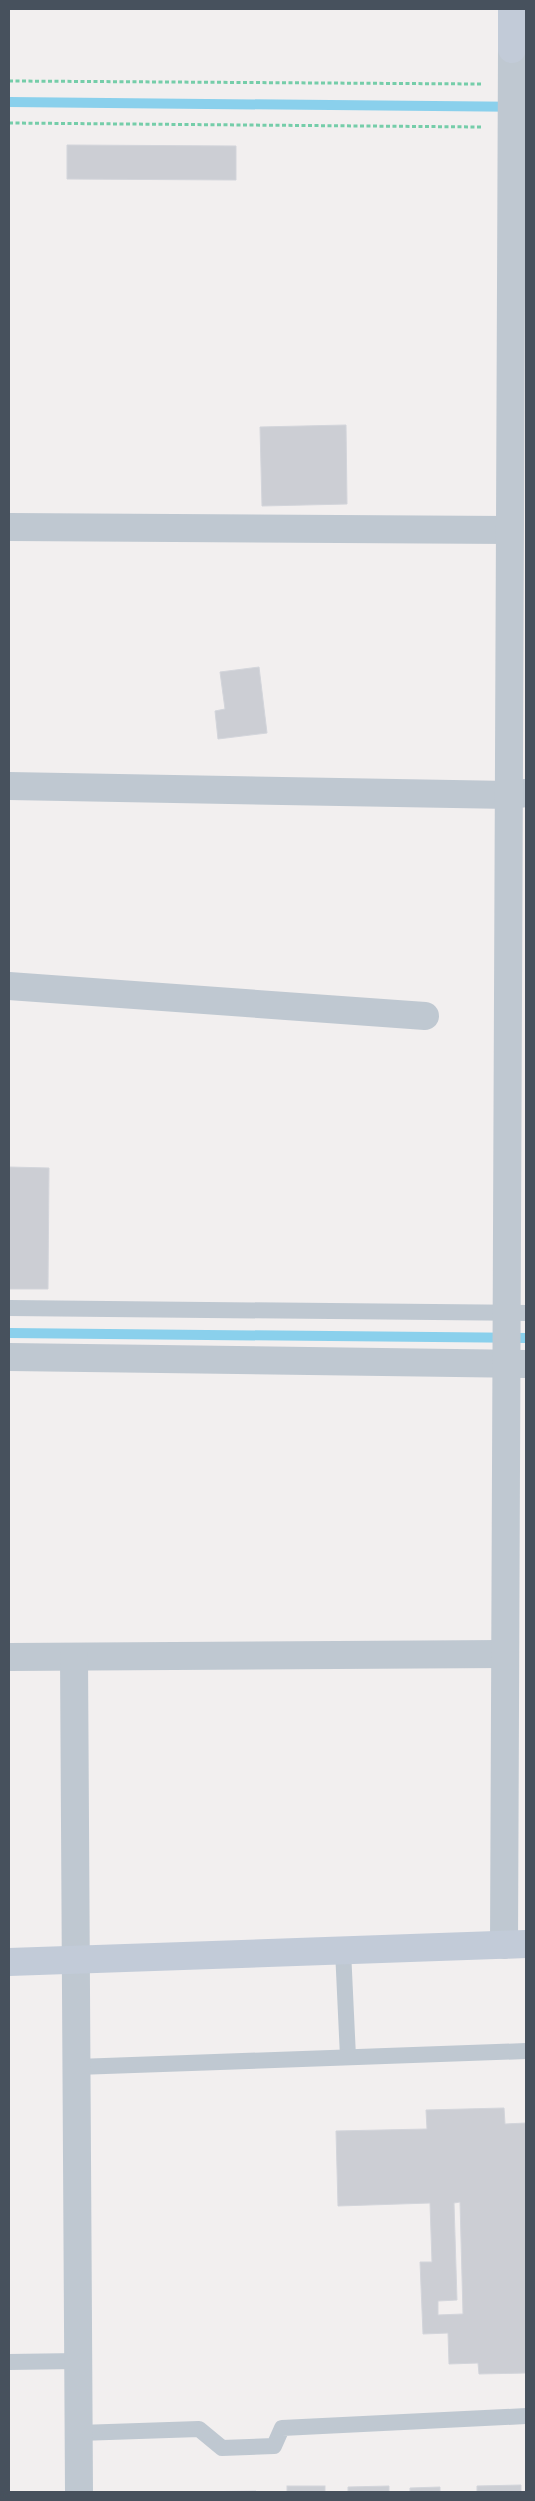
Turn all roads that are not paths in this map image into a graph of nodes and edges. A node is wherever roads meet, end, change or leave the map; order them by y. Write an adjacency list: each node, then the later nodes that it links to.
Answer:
1 (512, 9): 3 (street)
2 (9, 527): 3 (street)
3 (509, 530): 5 (street)
4 (9, 786): 5 (street)
5 (518, 794): 8 (street)
6 (9, 986): 7 (street)
7 (425, 1016)
8 (517, 1161): 10 (street)
9 (9, 1308): 10 (lane)
10 (516, 1312): 12 (street)
11 (9, 1356): 12 (street)
12 (516, 1364): 13 (street)
13 (503, 1654): 15 (street); 16 (street)
14 (9, 1657): 15 (street)
15 (74, 1657): 18 (street)
16 (515, 1945): 17 (street)
17 (343, 1950): 18 (street); 21 (lane)
18 (77, 1960): 19 (street); 22 (street)
19 (9, 1962)
20 (526, 2052): 21 (lane)
21 (348, 2057): 22 (lane)
22 (77, 2067): 23 (street)
23 (78, 2361): 24 (lane); 26 (street)
24 (9, 2362)
25 (526, 2416): 26 (lane)
26 (79, 2433): 27 (street)
27 (79, 2492)

